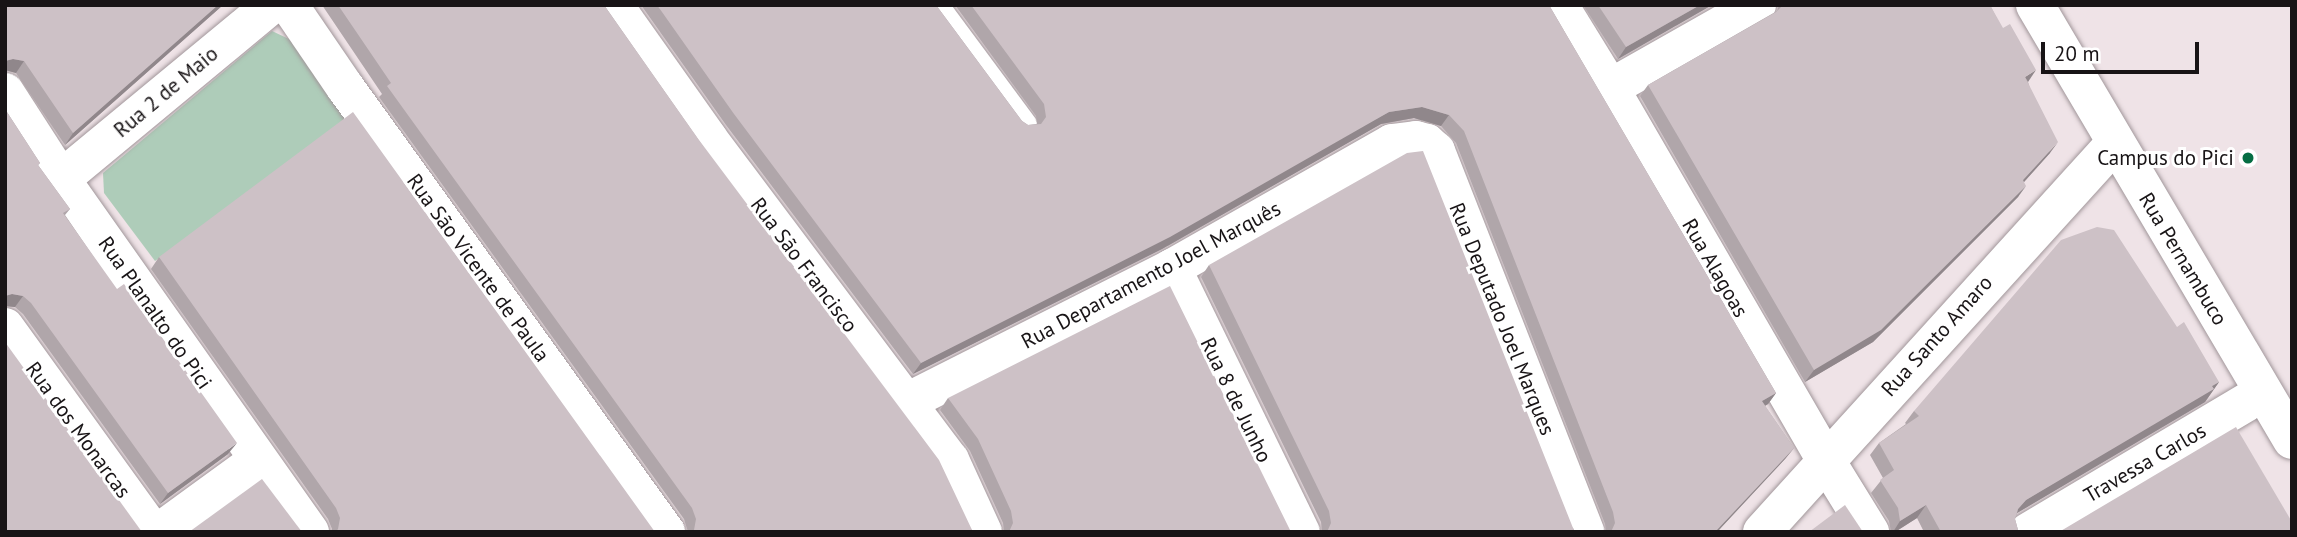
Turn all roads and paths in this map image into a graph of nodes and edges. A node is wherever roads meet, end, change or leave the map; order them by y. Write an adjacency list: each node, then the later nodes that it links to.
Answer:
1 (271, 5): 13 (street, Rua 2 de Maio)
2 (289, 5): 24 (street, Rua São Vicente de Paula)
3 (614, 5): 17 (street, Rua São Francisco)
4 (937, 5): 10 (lane)
5 (1559, 5): 8 (street, Rua Alagoas)
6 (1757, 5): 8 (street)
7 (2035, 5): 12 (street, Rua Pernambuco)
8 (1611, 88): 19 (street, Rua Alagoas)
9 (5, 92): 13 (street, Rua Planalto do Pici)
10 (1025, 124)
11 (1392, 143): 14 (street, Rua Departamento Joel Marquês); 27 (street, Rua Deputado Joel Marques)
12 (2115, 143): 16 (street, Rua Pernambuco); 19 (street, Rua Santo Amaro)
13 (61, 179): 20 (street, Rua Planalto do Pici)
14 (1172, 268): 17 (street, Rua Departamento Joel Marquês); 26 (street, Rua 8 de Junho)
15 (5, 327): 21 (street, Rua dos Monarcas)
16 (2262, 393): 18 (street, Rua Pernambuco); 30 (street, Travessa Carlos)
17 (906, 401): 25 (street, Rua São Francisco)
18 (2292, 440)
19 (1825, 459): 28 (street, Rua Santo Amaro); 29 (street, Rua Alagoas)
20 (258, 460): 22 (street); 23 (street, Rua Planalto do Pici)
21 (152, 532)
22 (159, 532)
23 (310, 532)
24 (666, 532)
25 (983, 532)
26 (1301, 532)
27 (1585, 532)
28 (1762, 532)
29 (1870, 532)
30 (2028, 532)

